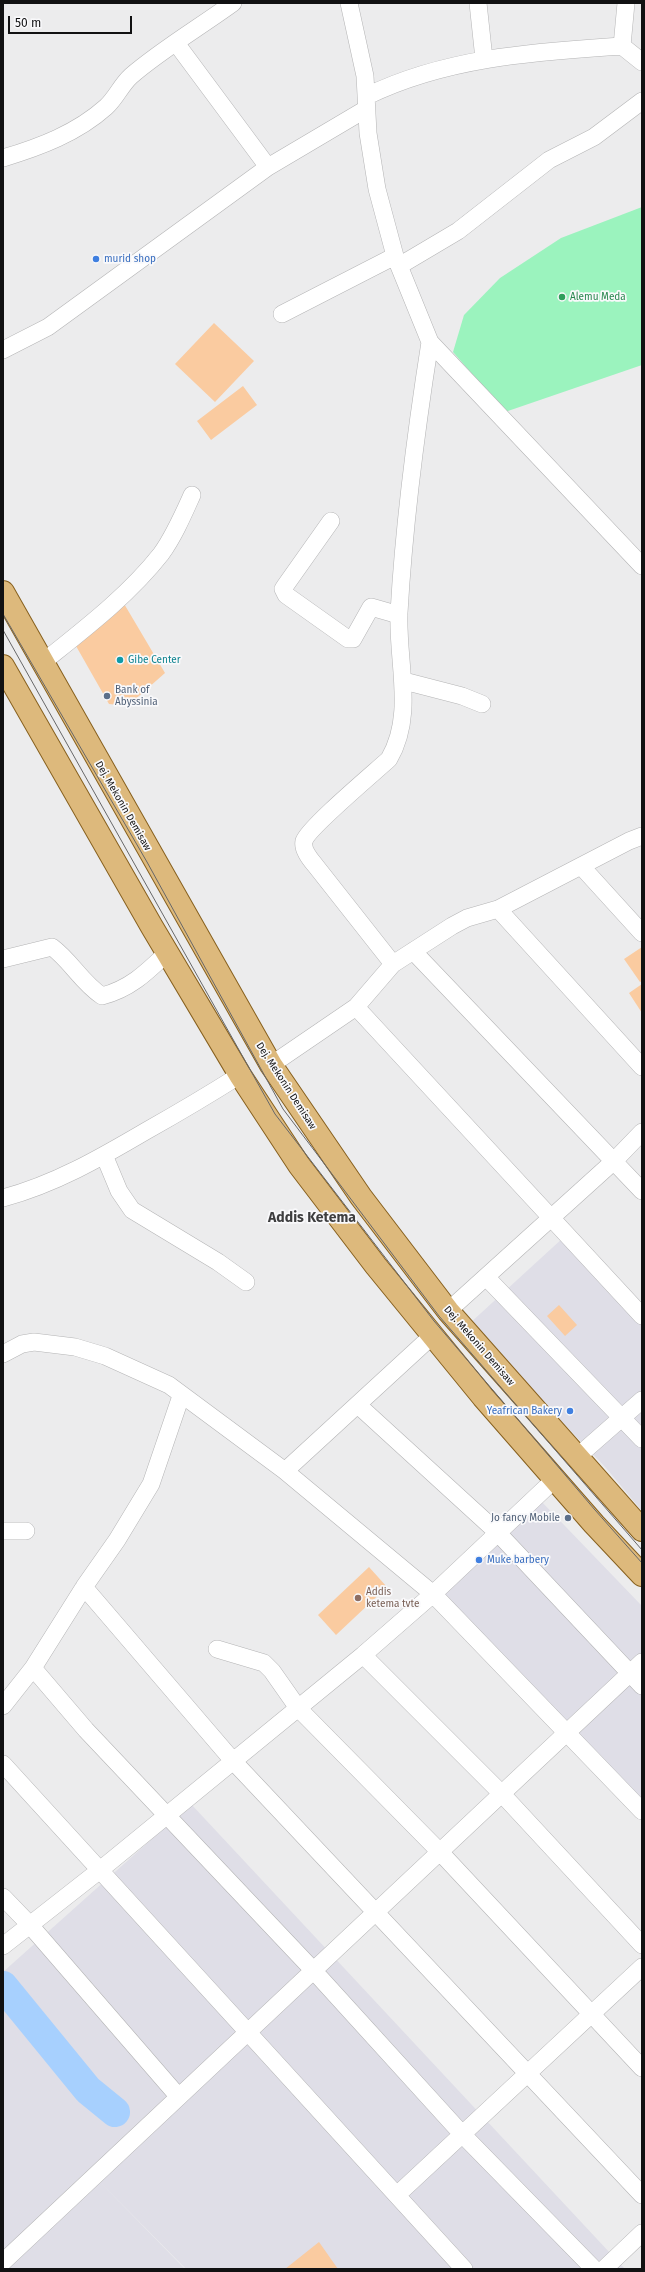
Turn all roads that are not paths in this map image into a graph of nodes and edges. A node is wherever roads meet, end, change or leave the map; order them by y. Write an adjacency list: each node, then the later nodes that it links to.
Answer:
1 (233, 3): 5 (street)
2 (349, 3): 10 (street)
3 (478, 3): 7 (street)
4 (626, 3): 6 (street)
5 (176, 43): 11 (street); 12 (street)
6 (622, 46): 7 (street); 8 (street)
7 (484, 59): 10 (street)
8 (642, 62)
9 (642, 101): 13 (street)
10 (366, 102): 12 (street); 13 (street)
11 (3, 158)
12 (268, 166): 16 (street)
13 (397, 261): 14 (street); 15 (street)
14 (282, 314)
15 (430, 342): 19 (street); 21 (street)
16 (3, 350)
17 (192, 495): 22 (street)
18 (332, 521): 21 (street)
19 (642, 566)
20 (3, 592): 22 (main road, Dej. Mekonin Demisaw)
21 (399, 615): 24 (street)
22 (42, 664): 35 (main road, Dej. Mekonin Demisaw)
23 (3, 666): 31 (main road)
24 (404, 681): 25 (street); 33 (street)
25 (482, 704)
26 (642, 836): 27 (street)
27 (582, 867): 28 (street); 29 (street)
28 (498, 909): 30 (street); 36 (street)
29 (642, 933)
30 (413, 951): 33 (street); 40 (street)
31 (167, 953): 32 (street); 37 (main road)
32 (3, 959)
33 (392, 964): 34 (street)
34 (356, 1006): 35 (street); 43 (street)
35 (271, 1065): 46 (main road, Dej. Mekonin Demisaw)
36 (642, 1067)
37 (240, 1074): 39 (street); 48 (main road)
38 (642, 1132): 40 (street)
39 (104, 1155): 42 (street); 45 (street)
40 (614, 1161): 41 (street); 43 (street)
41 (642, 1191)
42 (3, 1198)
43 (549, 1218): 44 (street); 47 (street)
44 (486, 1278): 46 (street); 53 (street)
45 (246, 1282)
46 (448, 1311): 55 (main road, Dej. Mekonin Demisaw)
47 (642, 1316)
48 (432, 1336): 52 (street); 57 (main road)
49 (3, 1354): 50 (street)
50 (181, 1396): 56 (street); 63 (street)
51 (642, 1400): 53 (street)
52 (358, 1406): 56 (street); 61 (street)
53 (622, 1418): 54 (street); 55 (street)
54 (642, 1439)
55 (577, 1457): 58 (main road, Dej. Mekonin Demisaw)
56 (285, 1471): 64 (street)
57 (555, 1479): 61 (street); 62 (main road)
58 (642, 1530)
59 (3, 1531): 60 (street)
60 (26, 1531)
61 (496, 1532): 64 (street); 68 (street)
62 (642, 1575)
63 (84, 1587): 67 (street); 73 (street)
64 (433, 1594): 66 (street); 72 (street)
65 (217, 1649): 71 (street)
66 (363, 1655): 71 (street); 75 (street)
67 (33, 1668): 70 (street); 77 (street)
68 (636, 1668): 69 (street); 72 (street)
69 (642, 1686)
70 (3, 1706)
71 (298, 1708): 73 (street); 78 (street)
72 (566, 1733): 75 (street); 76 (street)
73 (234, 1762): 77 (street); 81 (street)
74 (3, 1764): 79 (street)
75 (502, 1794): 78 (street); 83 (street)
76 (642, 1811)
77 (166, 1815): 79 (street); 86 (street)
78 (440, 1852): 81 (street); 87 (street)
79 (100, 1870): 82 (street); 88 (street)
80 (3, 1897): 82 (street)
81 (375, 1912): 86 (street); 90 (street)
82 (29, 1924): 84 (street); 91 (street)
83 (642, 1945)
84 (3, 1946)
85 (642, 1967): 87 (street)
86 (313, 1970): 88 (street); 92 (street)
87 (591, 2014): 89 (street); 90 (street)
88 (246, 2032): 91 (street); 93 (street)
89 (642, 2068)
90 (528, 2072): 92 (street); 94 (street)
91 (178, 2096): 96 (street)
92 (462, 2134): 93 (street); 98 (street)
93 (396, 2195): 97 (street)
94 (642, 2195)
95 (642, 2233): 99 (street)
96 (3, 2262)
97 (464, 2269)
98 (594, 2269)
99 (604, 2269)

